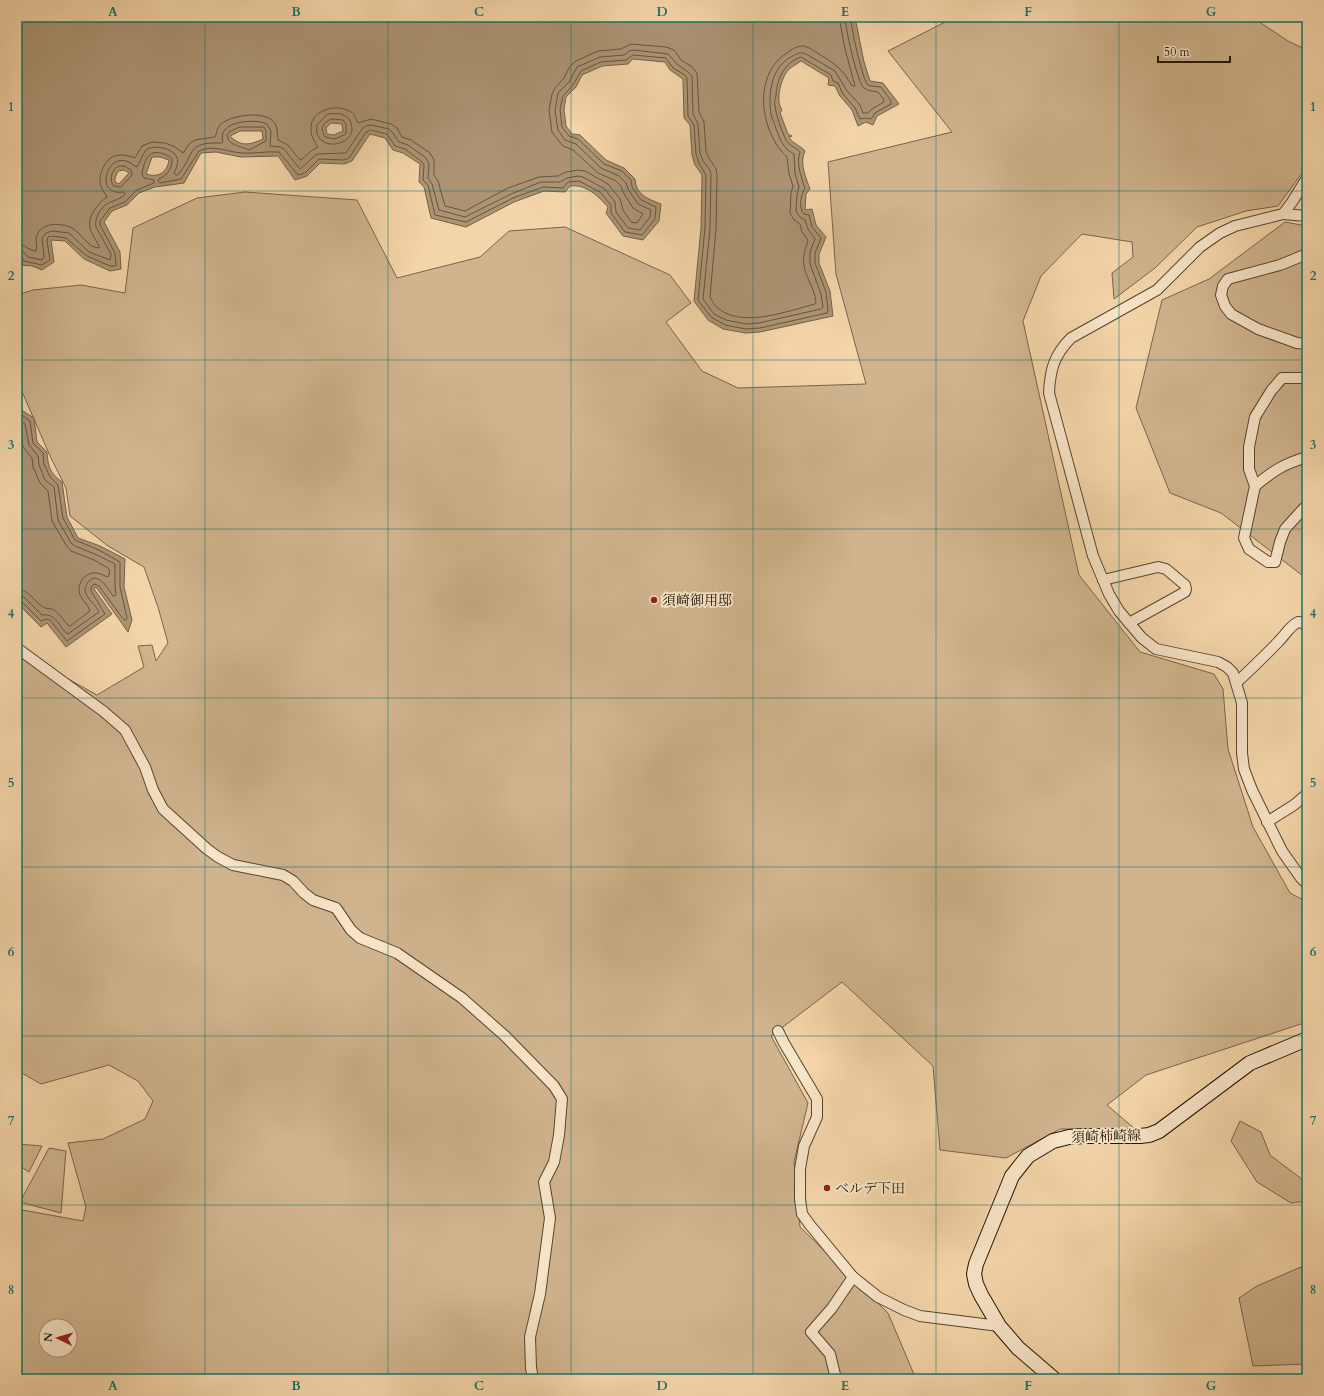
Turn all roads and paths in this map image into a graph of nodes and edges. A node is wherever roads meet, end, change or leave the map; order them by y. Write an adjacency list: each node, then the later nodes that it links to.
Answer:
1 (1307, 178): 2 (street)
2 (1283, 214): 3 (street); 10 (street)
3 (1307, 216)
4 (1307, 255): 5 (street)
5 (1307, 344)
6 (1307, 378): 8 (street)
7 (1307, 457): 8 (street)
8 (1255, 486): 9 (street)
9 (1307, 507)
10 (1103, 580): 11 (street); 11 (street)
11 (1129, 623): 14 (street)
12 (1307, 628): 14 (street)
13 (17, 648): 22 (street)
14 (1236, 682): 16 (street)
15 (1307, 794): 16 (street)
16 (1267, 822): 17 (street)
17 (1307, 884)
18 (778, 1031): 20 (street)
19 (1307, 1039): 21 (main road, 須崎柿崎線)
20 (853, 1277): 21 (street); 23 (street)
21 (1000, 1326): 24 (main road, 須崎柿崎線)
22 (533, 1379)
23 (836, 1379)
24 (1054, 1379)

